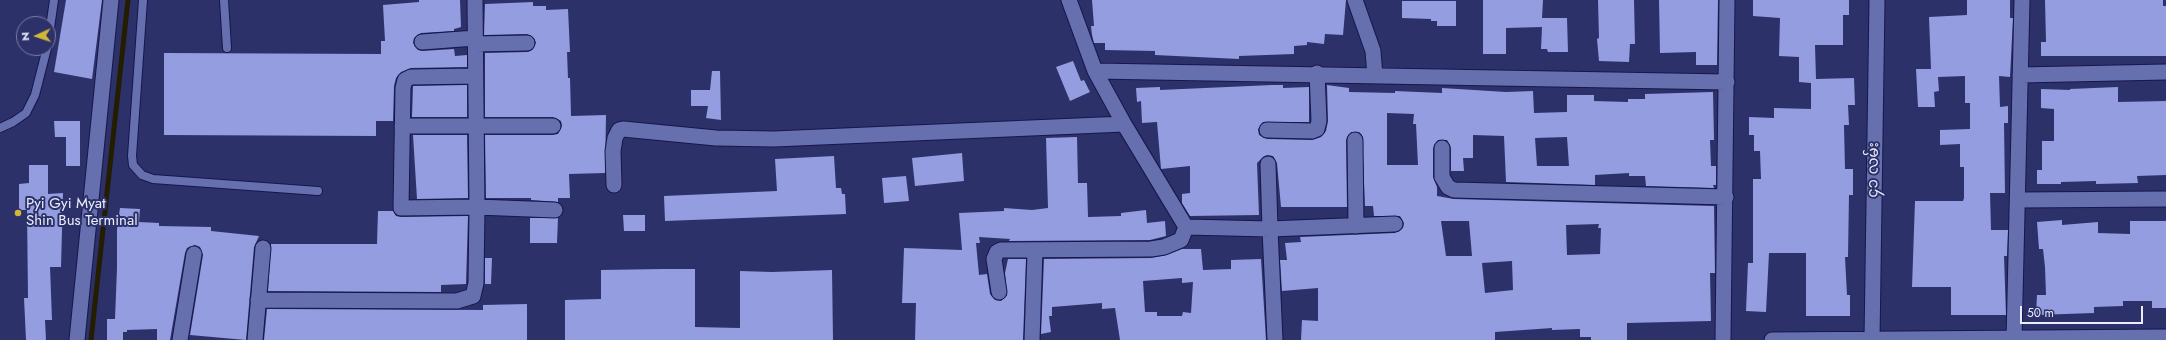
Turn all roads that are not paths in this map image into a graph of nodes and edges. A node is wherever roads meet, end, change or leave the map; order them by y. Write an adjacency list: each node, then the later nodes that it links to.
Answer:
1 (54, 0): 11 (lane)
2 (111, 0): 51 (street)
3 (143, 0): 34 (lane)
4 (224, 0): 15 (lane)
5 (475, 0): 12 (street)
6 (1069, 0): 17 (street)
7 (1355, 0): 22 (street)
8 (1727, 0): 23 (street)
9 (1877, 0): 58 (street, ၄၁ လမ်း)
10 (2022, 0): 20 (street)
11 (52, 16)
12 (475, 41): 13 (street); 14 (street); 21 (street)
13 (422, 42)
14 (526, 43)
15 (227, 48)
16 (45, 56): 28 (lane)
17 (1095, 71): 19 (street); 24 (street)
18 (2166, 72): 20 (street)
19 (1317, 73): 22 (street); 29 (street)
20 (2020, 75): 37 (street)
21 (475, 76): 25 (street); 26 (street)
22 (1375, 76): 23 (street)
23 (1727, 82): 35 (street)
24 (1124, 124): 33 (street); 42 (street)
25 (402, 126): 26 (street); 38 (street)
26 (476, 126): 27 (street); 38 (street)
27 (553, 126)
28 (0, 128)
29 (1267, 130)
30 (1355, 140): 41 (street)
31 (1442, 148): 35 (street)
32 (1268, 164): 43 (street)
33 (614, 185)
34 (318, 191)
35 (1726, 197): 56 (street)
36 (2166, 199): 37 (street)
37 (2018, 200): 50 (street)
38 (477, 207): 39 (street); 48 (street)
39 (555, 210)
40 (1395, 224): 41 (street)
41 (1356, 226): 43 (street)
42 (1186, 227): 43 (street); 45 (street)
43 (1270, 229): 55 (street)
44 (263, 248): 48 (street)
45 (1035, 251): 47 (street); 54 (street)
46 (194, 254): 52 (street)
47 (999, 292)
48 (258, 300): 53 (street)
49 (2166, 337): 50 (street)
50 (2014, 339): 58 (street)
51 (77, 340)
52 (180, 340)
53 (255, 340)
54 (1032, 340)
55 (1275, 340)
56 (1723, 340)
57 (1772, 340): 58 (street)
58 (1872, 340)

